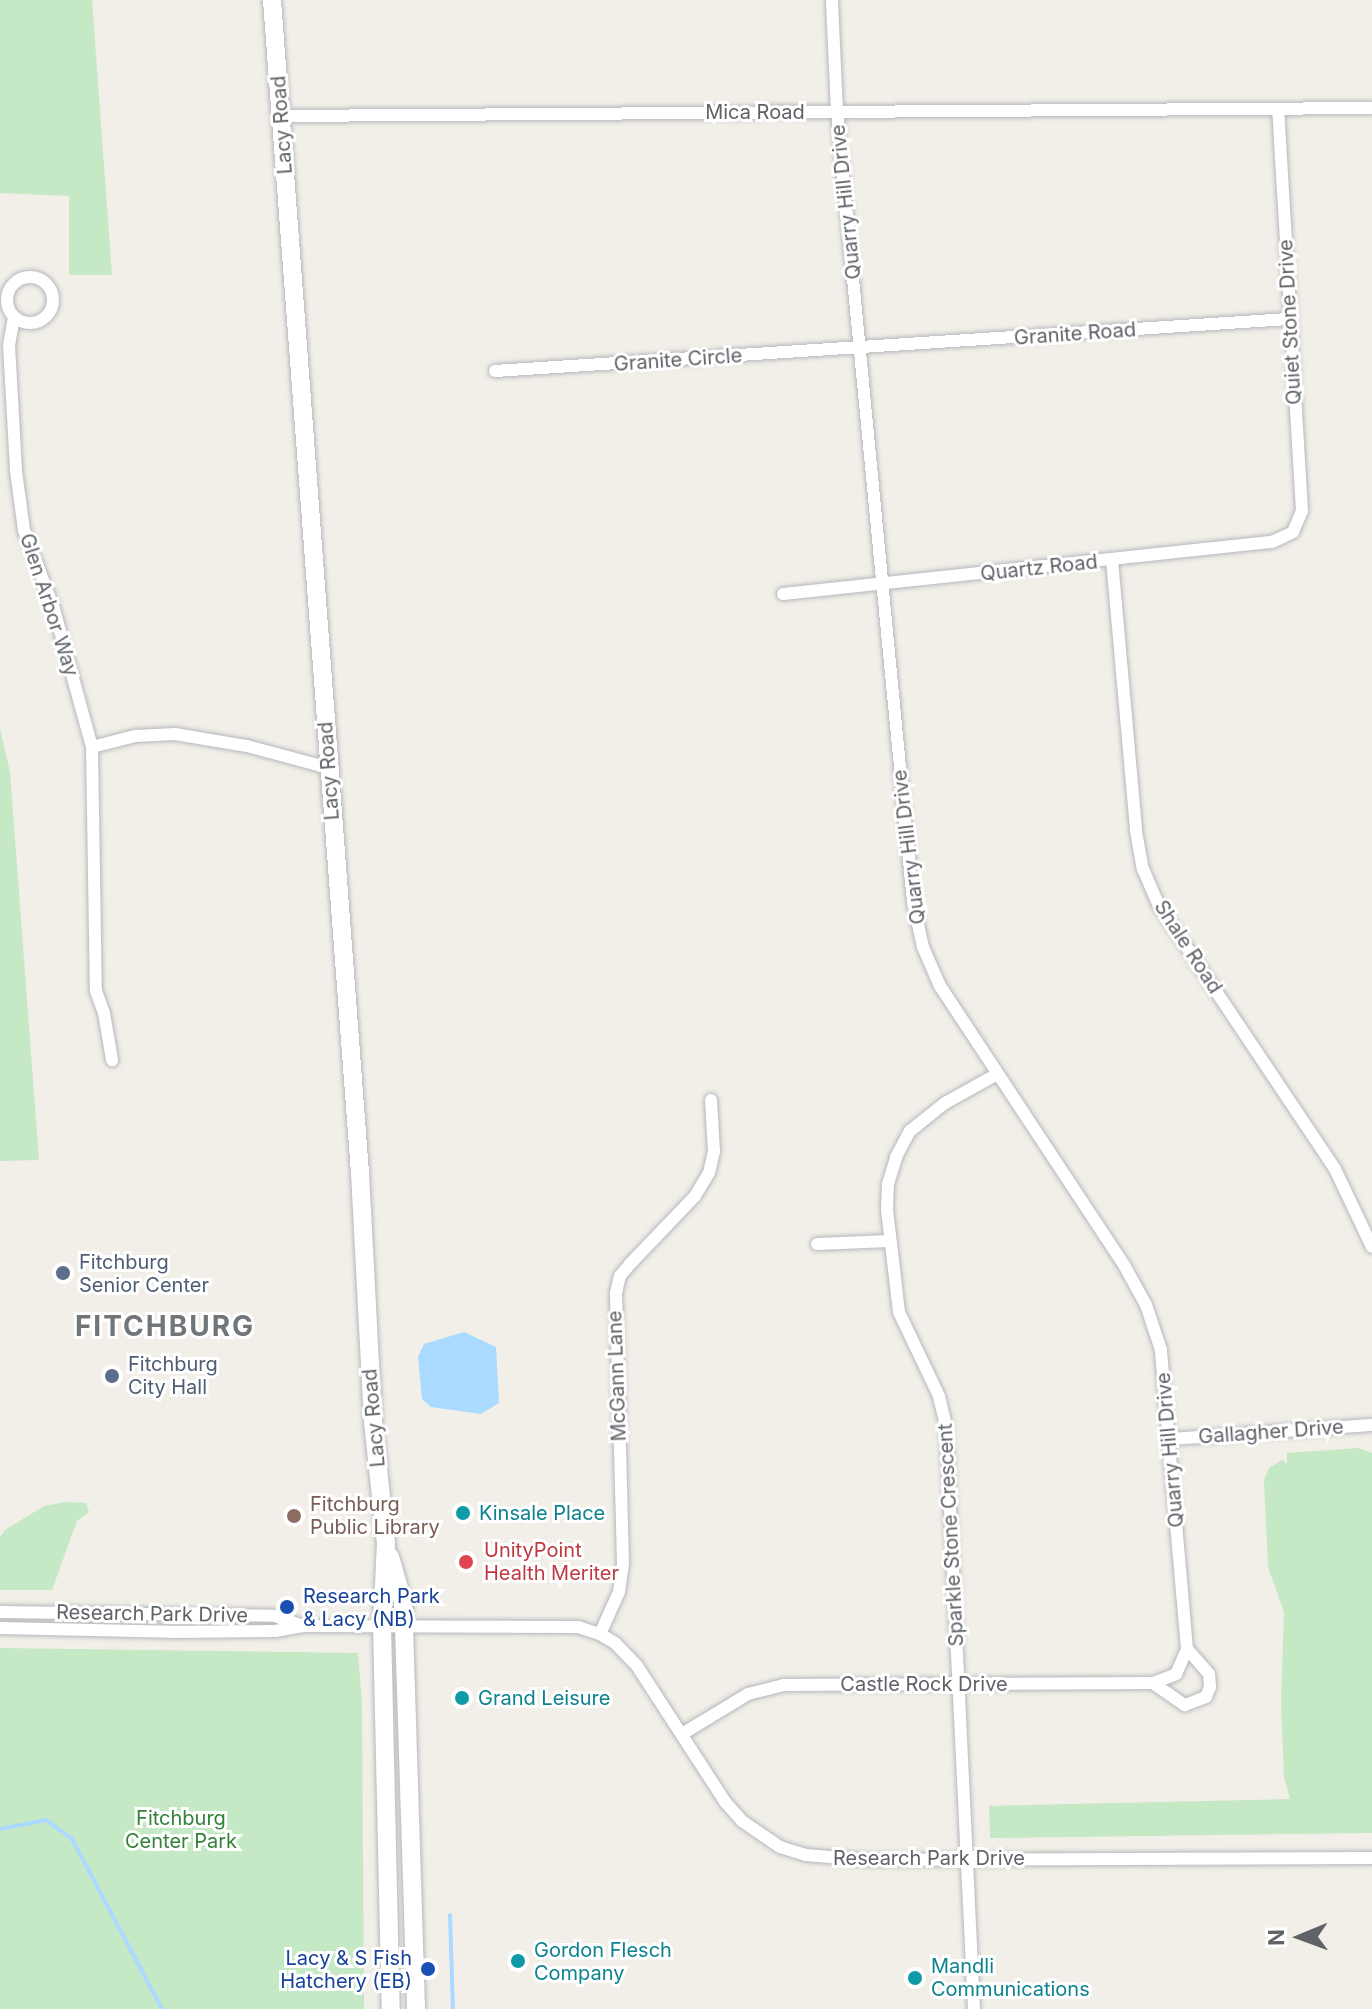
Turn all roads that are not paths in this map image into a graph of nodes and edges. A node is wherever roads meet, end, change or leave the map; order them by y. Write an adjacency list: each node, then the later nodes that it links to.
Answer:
1 (272, 0): 6 (main road, Lacy Road)
2 (832, 0): 5 (street, Quarry Hill Drive)
3 (1372, 108): 4 (street, Mica Road)
4 (1278, 109): 5 (street, Mica Road); 8 (street, Quiet Stone Drive)
5 (837, 112): 6 (street, Mica Road); 9 (street, Quarry Hill Drive)
6 (282, 116): 16 (main road, Lacy Road)
7 (14, 317): 15 (street, Glen Arbor Way)
8 (1289, 319): 9 (street, Granite Road); 11 (street, Quiet Stone Drive)
9 (861, 348): 10 (street, Granite Circle); 13 (street, Quarry Hill Drive)
10 (495, 371)
11 (1293, 532): 12 (street, Quartz Road)
12 (1112, 560): 13 (street, Quartz Road); 22 (street, Shale Road)
13 (882, 583): 14 (street, Quartz Road); 18 (street, Quarry Hill Drive)
14 (783, 594)
15 (92, 747): 16 (street); 17 (street, Glen Arbor Way)
16 (329, 768): 25 (main road, Lacy Road)
17 (112, 1060)
18 (997, 1074): 20 (street, Sparkle Stone Crescent); 24 (street, Quarry Hill Drive)
19 (711, 1100): 31 (street, McGann Lane)
20 (889, 1241): 21 (street); 34 (street, Sparkle Stone Crescent)
21 (817, 1244)
22 (1372, 1247)
23 (1372, 1425): 24 (street, Gallagher Drive)
24 (1170, 1439): 32 (street, Quarry Hill Drive)
25 (386, 1543): 28 (main road, Lacy Road); 29 (main road, Lacy Road)
26 (0, 1612): 27 (street, Research Park Drive)
27 (303, 1626): 28 (street, Research Park Drive); 30 (street, Research Park Drive)
28 (382, 1626): 29 (street, Research Park Drive); 39 (main road, Lacy Road)
29 (404, 1626): 31 (street, Research Park Drive); 40 (main road, Lacy Road)
30 (0, 1628)
31 (600, 1634): 36 (street, Research Park Drive)
32 (1187, 1649): 33 (street, Quarry Hill Drive); 35 (street)
33 (1176, 1674): 35 (street, Castle Rock Drive)
34 (960, 1683): 35 (street, Castle Rock Drive); 36 (street, Castle Rock Drive); 37 (street, Sparkle Stone Crescent)
35 (1153, 1683)
36 (682, 1734): 37 (street, Research Park Drive)
37 (967, 1858): 38 (street, Research Park Drive); 41 (street, Sparkle Stone Crescent)
38 (1372, 1858)
39 (391, 2009)
40 (416, 2009)
41 (974, 2009)

